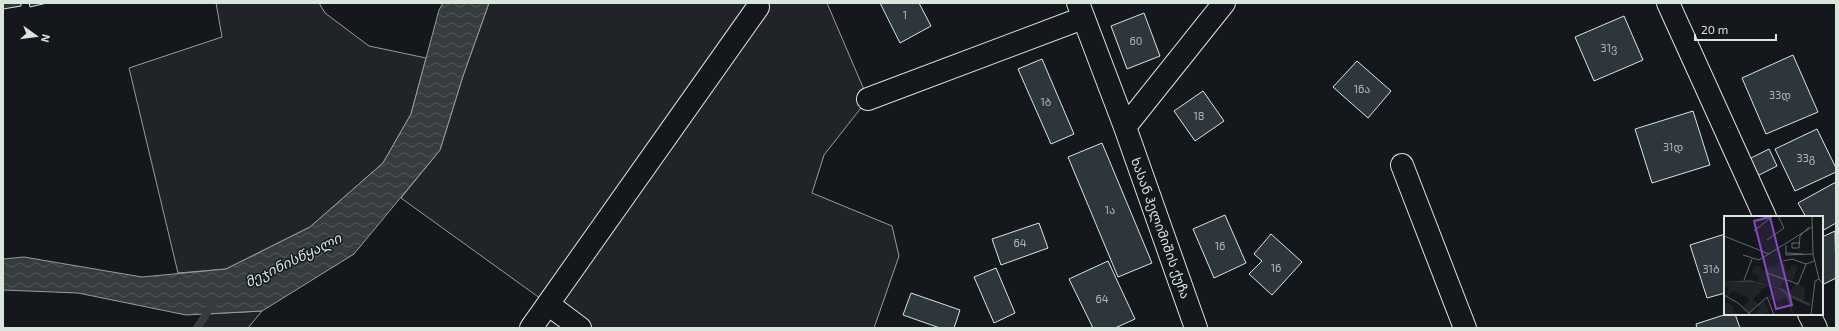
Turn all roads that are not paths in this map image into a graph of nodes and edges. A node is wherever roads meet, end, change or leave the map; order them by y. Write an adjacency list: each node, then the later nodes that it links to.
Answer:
1 (1224, 3): 6 (street)
2 (1668, 3): 8 (street)
3 (758, 7): 9 (street)
4 (1080, 10): 5 (street); 6 (street, ხასან ჰელიმიშის ქუჩა)
5 (868, 99)
6 (1125, 127): 13 (street, ხასან ჰელიმიშის ქუჩა)
7 (1402, 165): 14 (street)
8 (1765, 216)
9 (548, 304): 11 (street); 12 (street)
10 (1810, 315): 15 (street)
11 (531, 328)
12 (580, 328)
13 (1196, 328)
14 (1465, 328)
15 (1816, 328)

